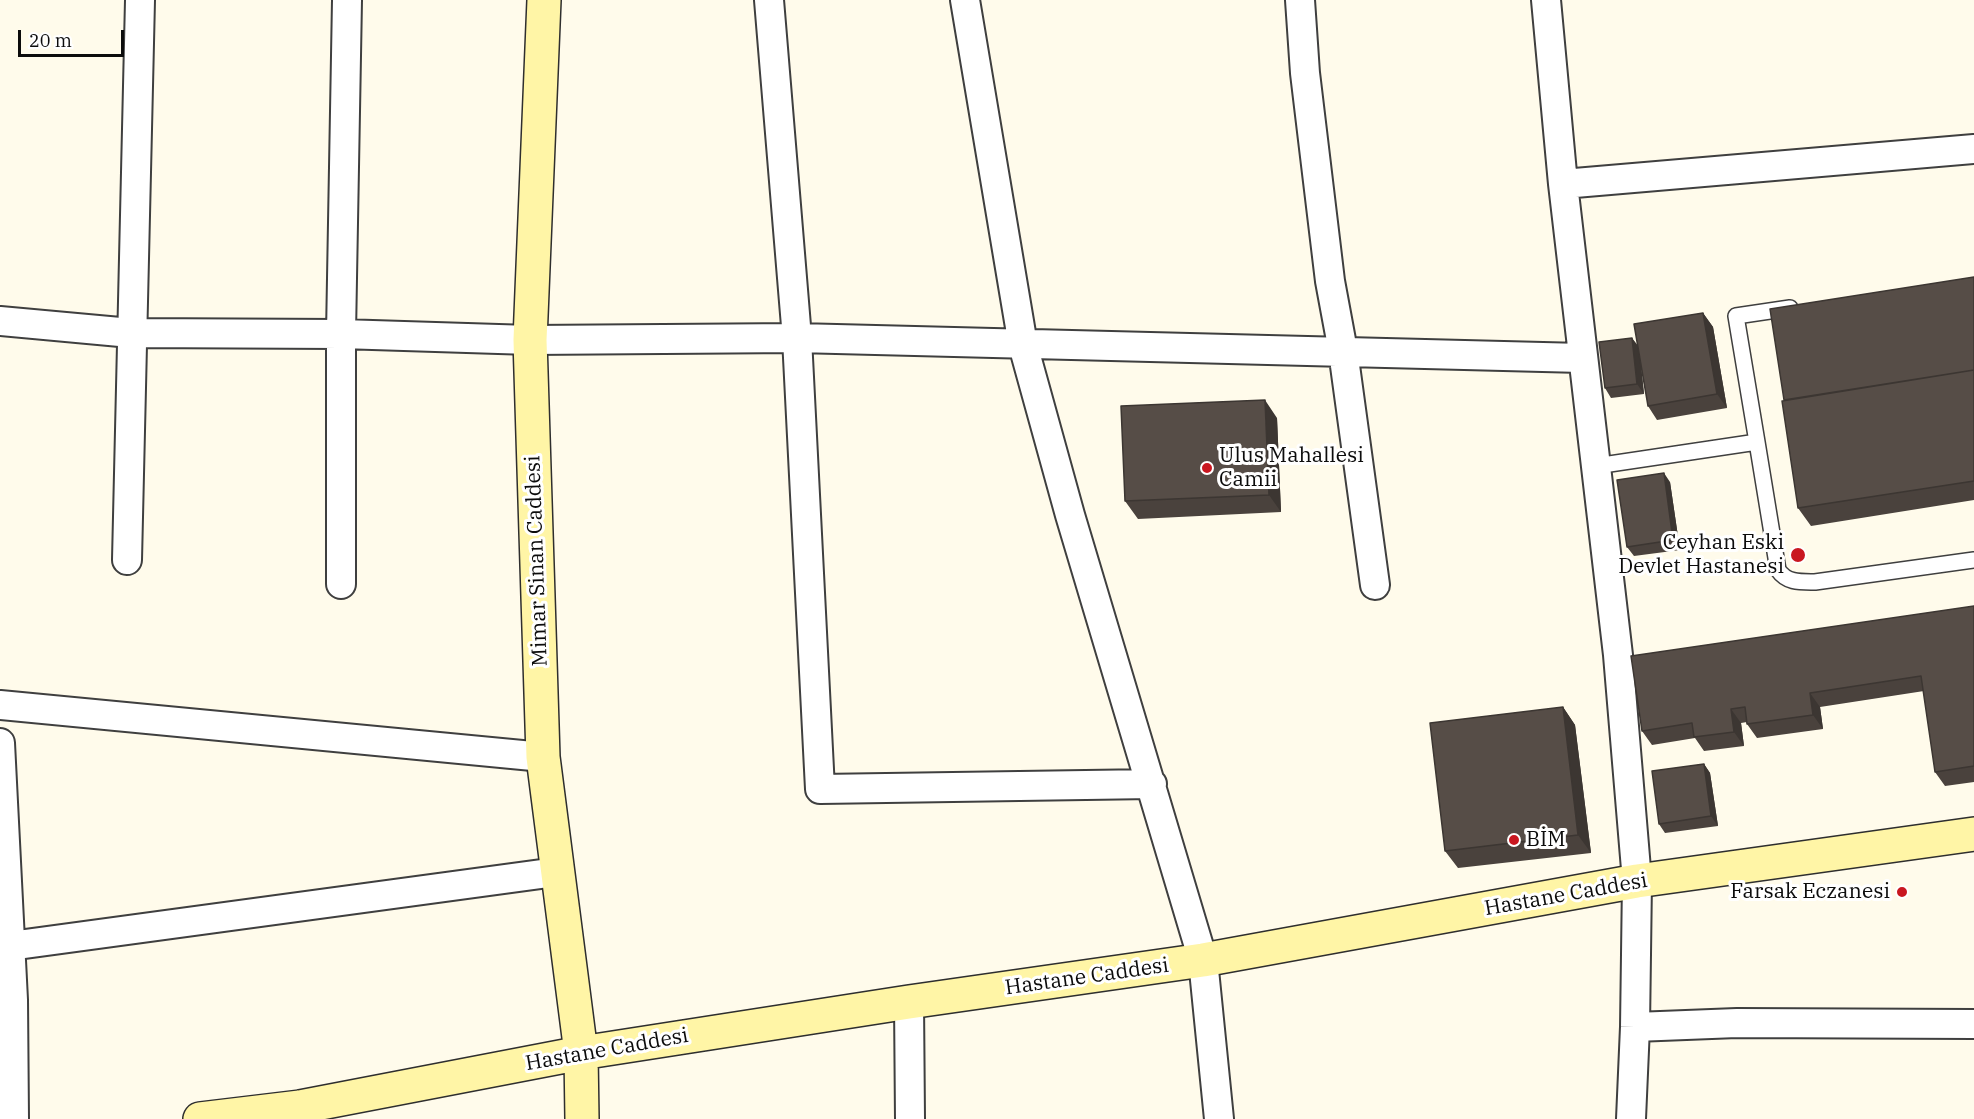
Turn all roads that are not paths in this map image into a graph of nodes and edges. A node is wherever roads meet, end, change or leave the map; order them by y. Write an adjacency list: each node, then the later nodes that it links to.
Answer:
1 (140, 0): 12 (street)
2 (347, 0): 13 (street)
3 (544, 0): 15 (street, Mimar Sinan Caddesi)
4 (769, 0): 14 (street)
5 (965, 0): 16 (street)
6 (1300, 0): 17 (street)
7 (1546, 0): 9 (street)
8 (1974, 149): 9 (street)
9 (1563, 184): 18 (street)
10 (1804, 306): 19 (lane)
11 (0, 321): 12 (street)
12 (131, 333): 13 (street); 21 (street)
13 (341, 334): 15 (street); 23 (street)
14 (797, 338): 15 (street); 16 (street); 28 (street)
15 (530, 340): 27 (street, Mimar Sinan Caddesi)
16 (1023, 345): 17 (street); 28 (street)
17 (1343, 351): 18 (street); 24 (street)
18 (1582, 358): 20 (street)
19 (1757, 442): 20 (lane); 22 (lane)
20 (1596, 466): 31 (street)
21 (127, 560)
22 (1974, 560)
23 (341, 584)
24 (1375, 585)
25 (0, 705): 27 (street)
26 (0, 746): 32 (street)
27 (543, 757): 30 (street, Mimar Sinan Caddesi)
28 (1152, 784): 33 (street)
29 (1974, 834): 31 (street, Hastane Caddesi)
30 (556, 872): 32 (street); 38 (street, Mimar Sinan Caddesi)
31 (1637, 881): 33 (street, Hastane Caddesi); 37 (street)
32 (10, 946): 34 (street)
33 (1203, 960): 35 (street, Hastane Caddesi); 44 (street)
34 (6, 1000): 40 (street)
35 (909, 1002): 38 (street, Hastane Caddesi); 43 (street)
36 (1974, 1024): 37 (street)
37 (1635, 1027): 45 (street)
38 (581, 1053): 39 (street, Hastane Caddesi); 42 (street, Mimar Sinan Caddesi)
39 (301, 1113): 41 (street, Hastane Caddesi)
40 (14, 1119)
41 (200, 1119)
42 (582, 1119)
43 (910, 1119)
44 (1218, 1119)
45 (1631, 1119)

